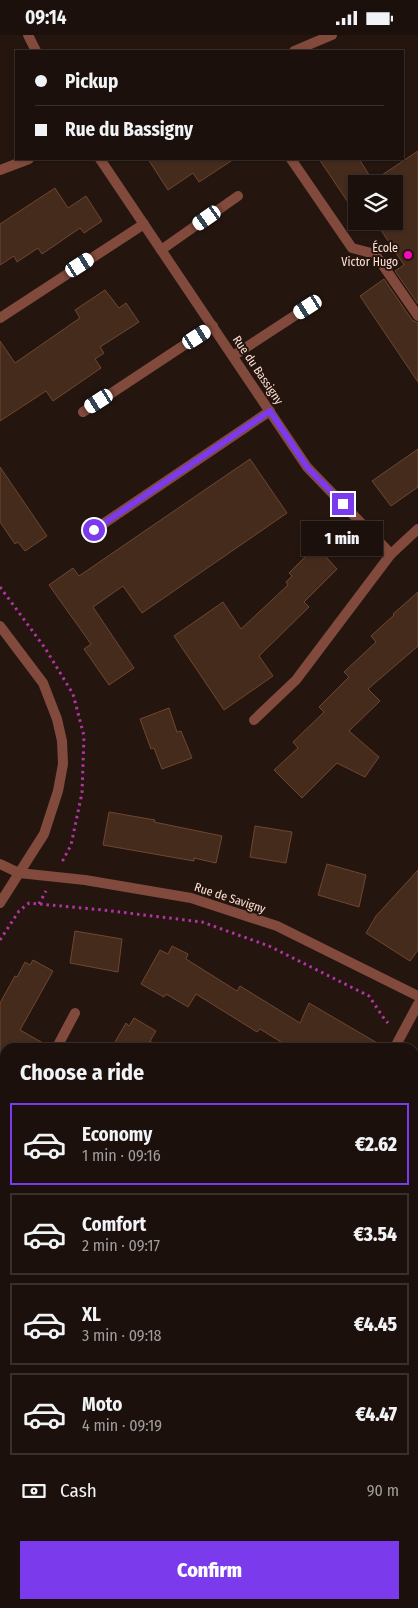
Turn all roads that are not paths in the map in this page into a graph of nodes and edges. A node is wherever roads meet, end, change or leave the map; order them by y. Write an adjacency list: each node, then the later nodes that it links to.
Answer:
1 (28, 35): 4 (street)
2 (326, 36): 3 (street)
3 (311, 48)
4 (36, 50)
5 (26, 160): 8 (street)
6 (101, 160): 10 (street, Rue du Bassigny)
7 (292, 160): 13 (street)
8 (0, 170)
9 (238, 196): 11 (street)
10 (144, 224): 11 (street, Rue du Bassigny); 14 (street)
11 (161, 250): 15 (street, Rue du Bassigny)
12 (308, 307): 16 (street)
13 (418, 316)
14 (0, 317)
15 (213, 326): 16 (street, Rue du Bassigny); 18 (street)
16 (233, 356): 17 (street, Rue du Bassigny)
17 (270, 411): 20 (street); 21 (street, Rue du Bassigny)
18 (83, 412)
19 (418, 529): 21 (street)
20 (94, 530)
21 (391, 554): 23 (street)
22 (0, 626): 25 (street)
23 (254, 720)
24 (0, 864): 25 (street, Rue de Savigny)
25 (19, 873): 26 (street); 27 (street, Rue de Savigny)
26 (0, 903)
27 (418, 996)
28 (418, 1004): 31 (street)
29 (75, 1013): 30 (street)
30 (60, 1043)
31 (397, 1043)

